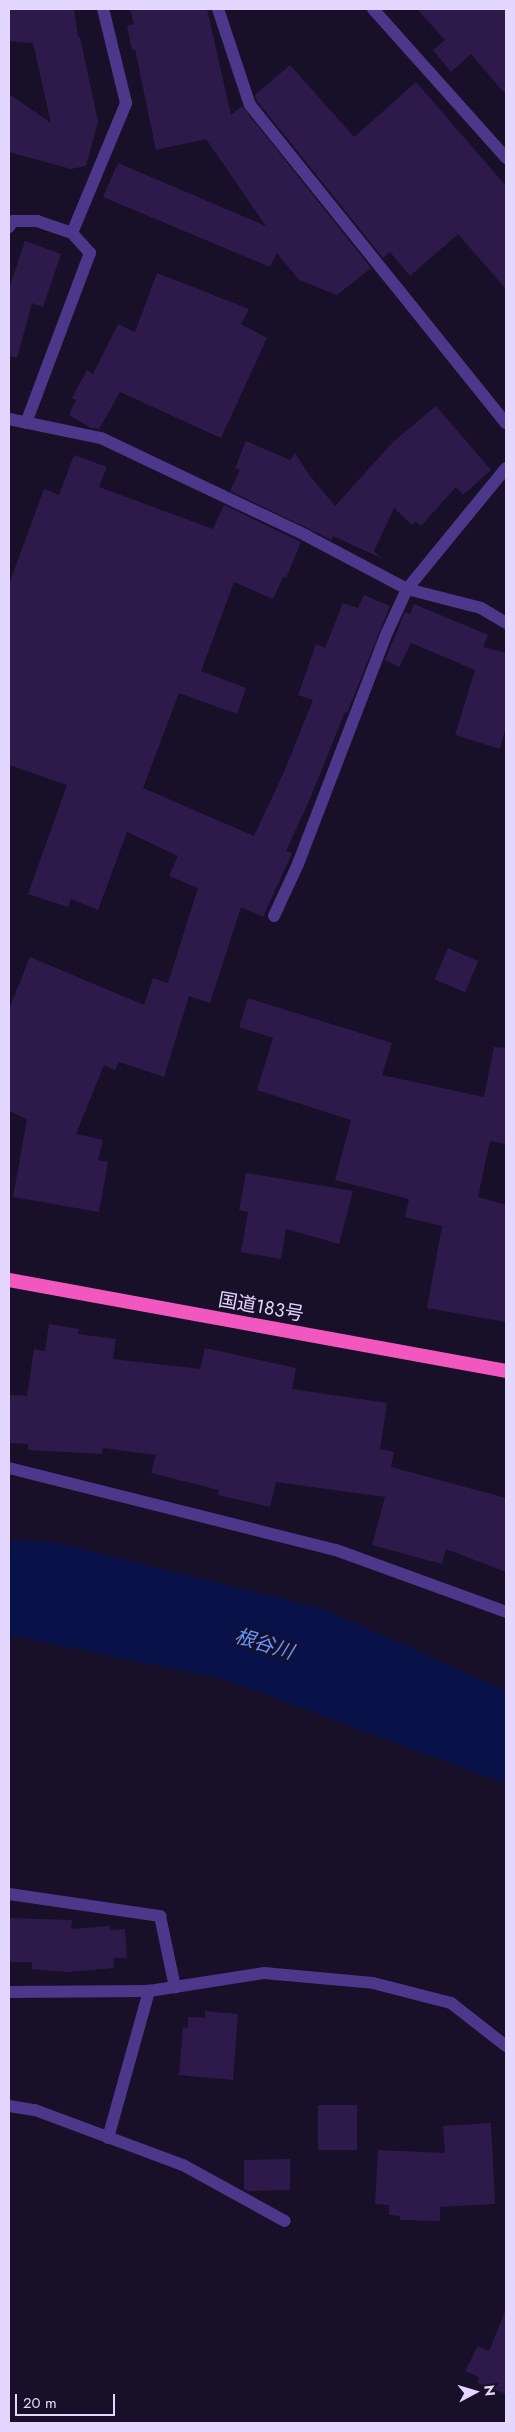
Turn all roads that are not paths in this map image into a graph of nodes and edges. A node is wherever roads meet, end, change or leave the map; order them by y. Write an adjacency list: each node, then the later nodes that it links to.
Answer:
1 (103, 9): 6 (street)
2 (218, 9): 9 (street)
3 (373, 9): 4 (street)
4 (506, 158)
5 (9, 227): 6 (street)
6 (72, 233): 8 (street)
7 (9, 420): 8 (street)
8 (26, 423): 11 (street)
9 (506, 423)
10 (506, 468): 11 (street)
11 (407, 590): 12 (street); 13 (street)
12 (506, 623)
13 (274, 916)
14 (9, 1280): 15 (highway, 国道183号)
15 (506, 1371)
16 (9, 1468): 17 (street)
17 (506, 1612)
18 (9, 1894): 19 (street)
19 (175, 1987): 20 (street); 22 (street)
20 (149, 1991): 21 (street); 24 (street)
21 (9, 1992)
22 (506, 2046)
23 (9, 2106): 24 (street)
24 (108, 2138): 25 (street)
25 (285, 2220)

